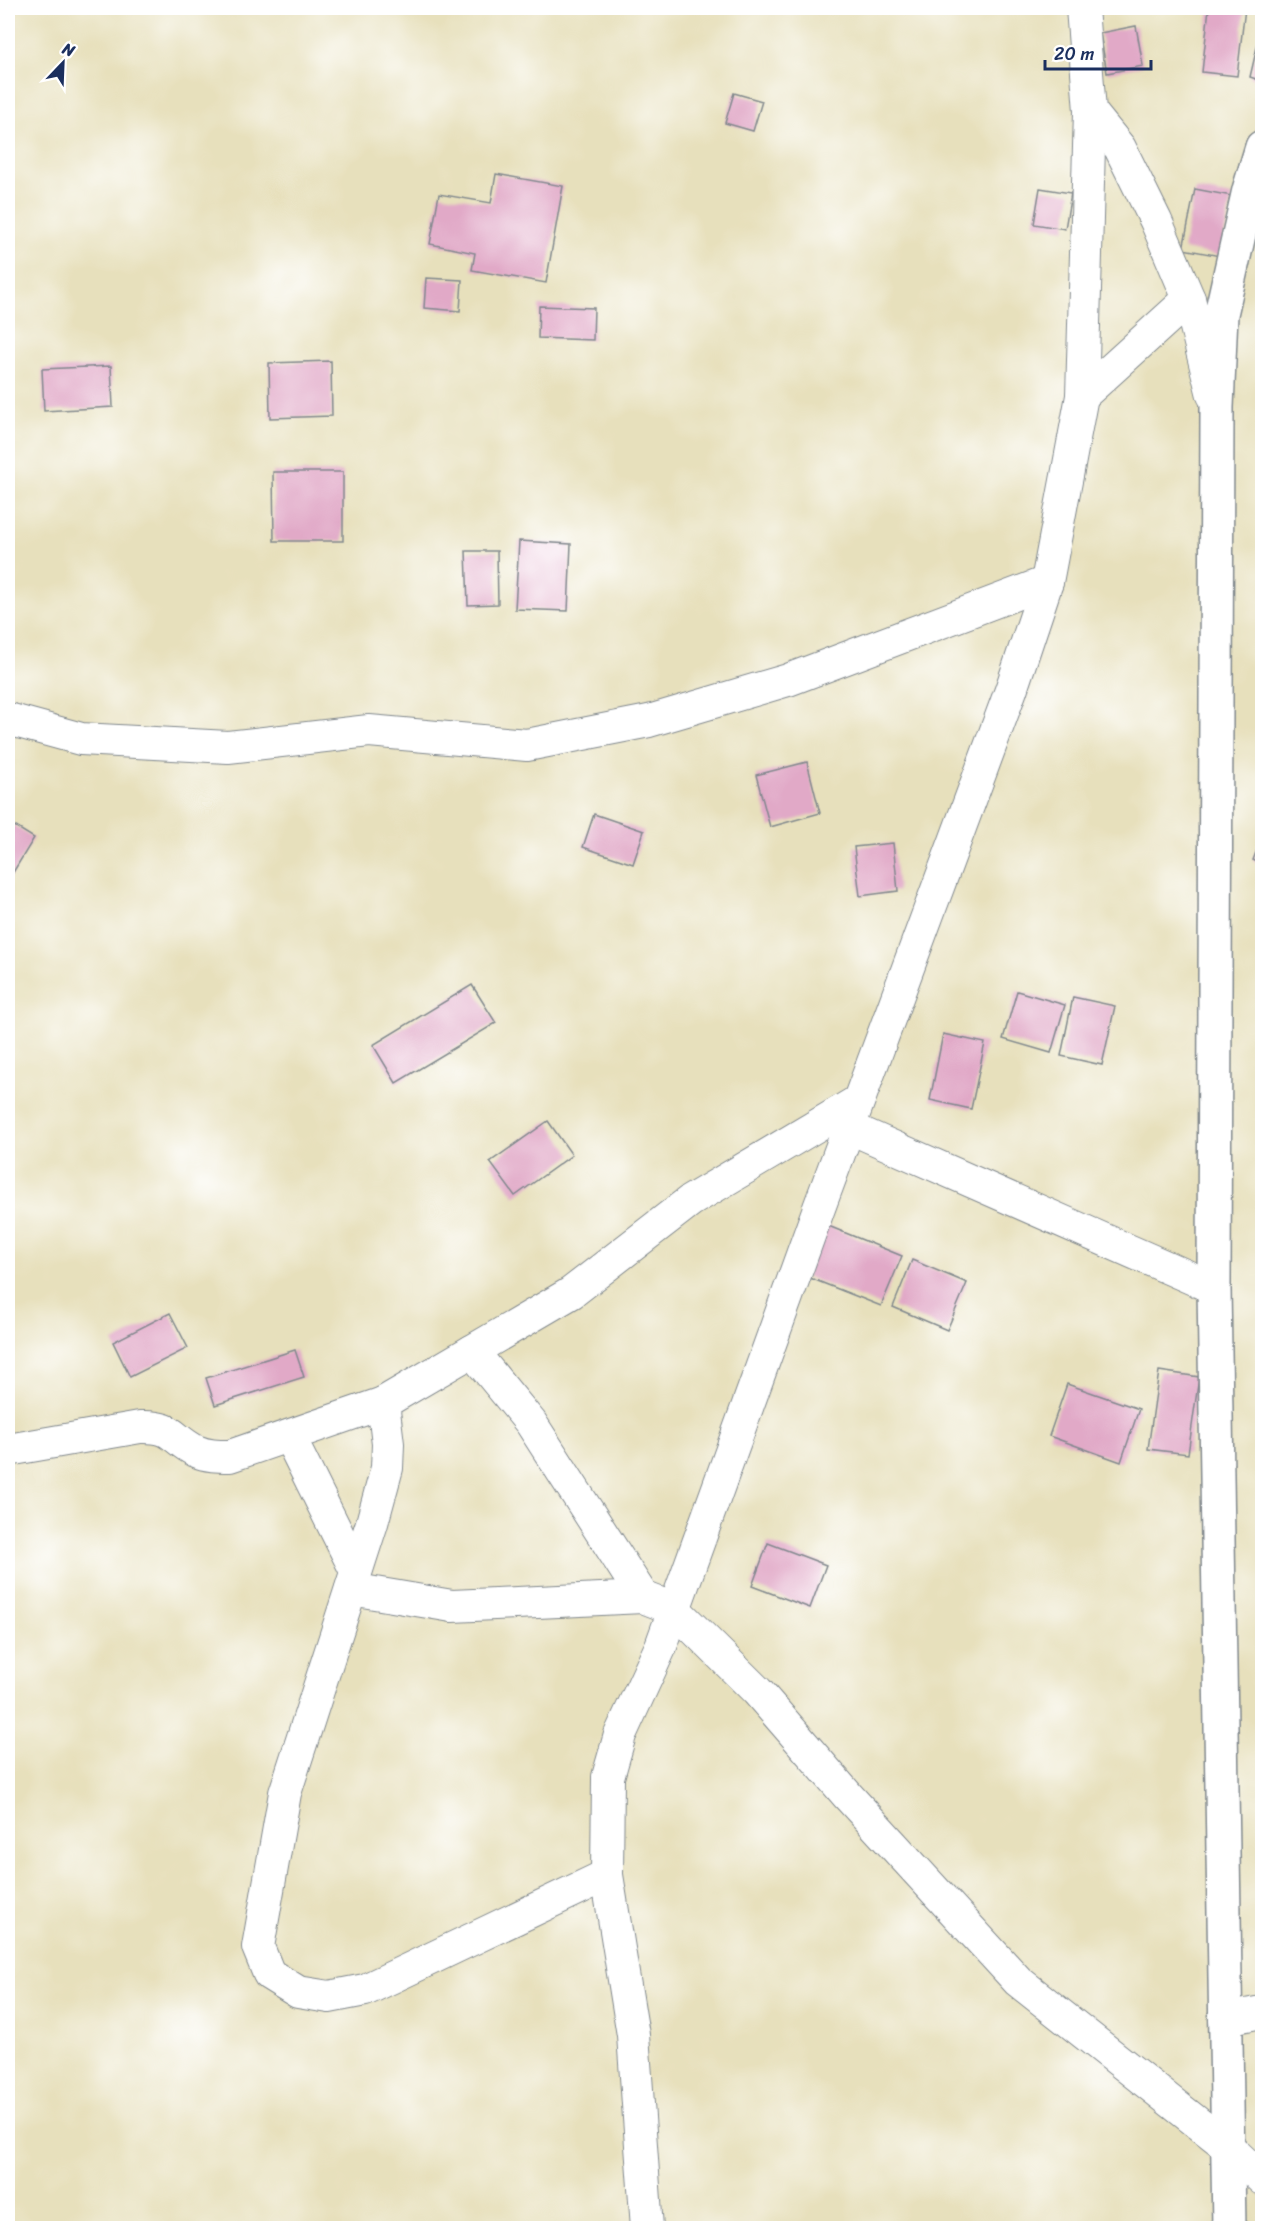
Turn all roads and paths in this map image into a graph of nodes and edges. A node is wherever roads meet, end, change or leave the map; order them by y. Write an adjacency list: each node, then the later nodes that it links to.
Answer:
1 (1082, 8): 2 (street)
2 (1090, 111): 4 (street); 5 (street)
3 (1263, 147): 6 (street)
4 (1189, 299): 5 (street); 6 (street)
5 (1082, 396): 7 (street)
6 (1217, 407): 10 (street)
7 (1047, 582): 8 (street); 9 (street)
8 (8, 719)
9 (854, 1114): 10 (street); 11 (street); 17 (street)
10 (1214, 1288): 20 (street)
11 (472, 1351): 12 (street); 16 (street)
12 (383, 1403): 13 (street); 15 (street)
13 (289, 1436): 14 (street); 15 (street)
14 (8, 1450)
15 (353, 1580): 16 (street); 18 (street)
16 (643, 1597): 17 (street)
17 (674, 1609): 18 (street); 21 (street)
18 (607, 1875): 23 (street)
19 (1263, 2012): 20 (street)
20 (1225, 2019): 21 (street)
21 (1227, 2146): 22 (street); 24 (street)
22 (1263, 2179)
23 (647, 2229)
24 (1229, 2229)

